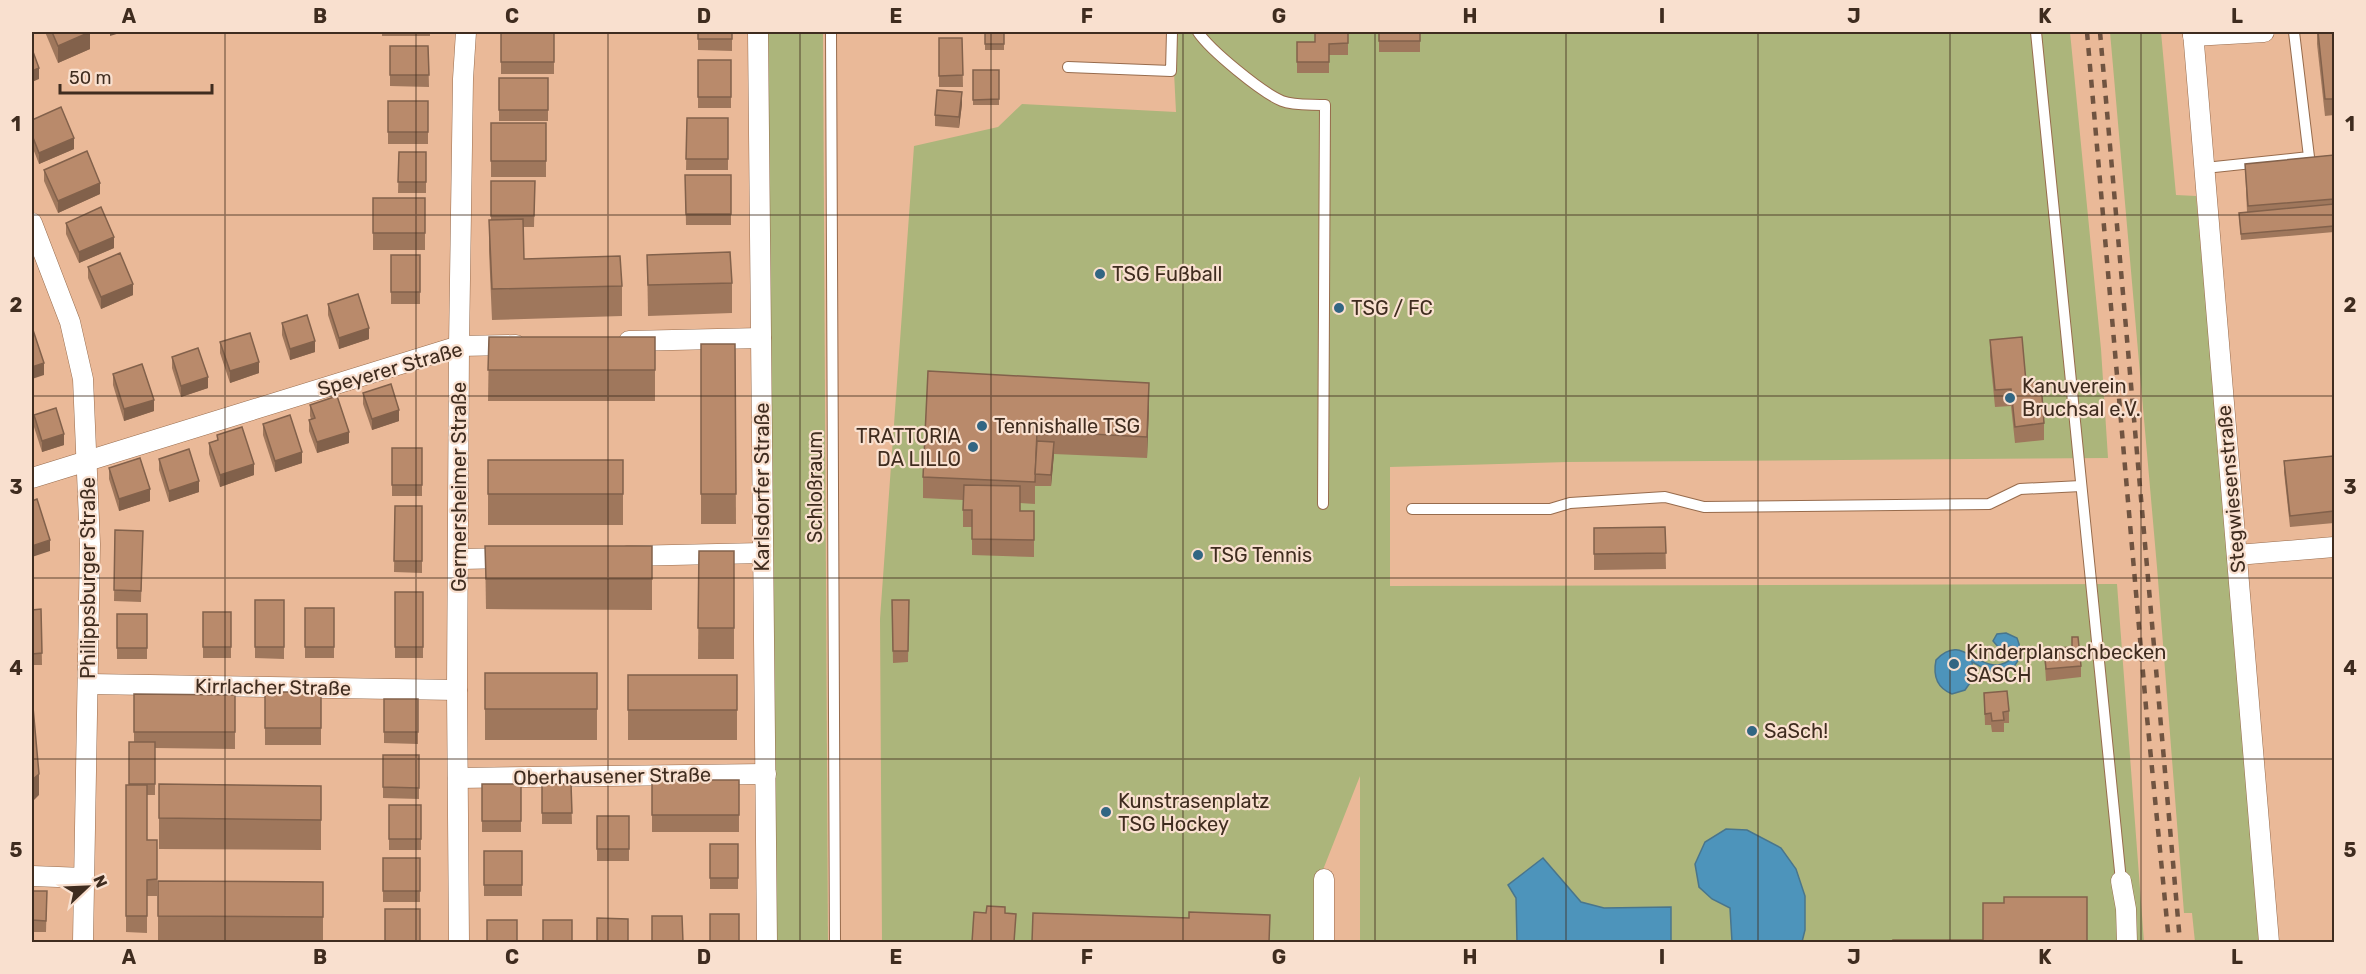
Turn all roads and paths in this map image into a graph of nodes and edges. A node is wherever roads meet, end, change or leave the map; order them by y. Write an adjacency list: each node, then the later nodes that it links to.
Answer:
1 (466, 32): 16 (street, Germersheimer Straße)
2 (758, 32): 13 (street, Karlsdorfer Straße)
3 (831, 32): 39 (lane, Schloßraum)
4 (1172, 32): 10 (lane)
5 (1198, 32): 20 (lane)
6 (2036, 32): 19 (lane)
7 (2264, 32): 9 (street, Stegwiesenstraße)
8 (2294, 32): 11 (lane)
9 (2193, 34): 11 (street, Stegwiesenstraße)
10 (1068, 67)
11 (2205, 168): 24 (street, Stegwiesenstraße)
12 (32, 223): 17 (street, Philippsburger Straße)
13 (761, 338): 14 (street); 23 (street, Karlsdorfer Straße)
14 (611, 342)
15 (529, 344): 16 (street, Speyerer Straße)
16 (459, 346): 17 (street, Speyerer Straße); 27 (street, Germersheimer Straße)
17 (88, 461): 18 (street, Speyerer Straße); 28 (street, Philippsburger Straße)
18 (32, 478)
19 (2082, 486): 21 (lane); 35 (lane)
20 (1323, 504)
21 (1412, 509)
22 (2334, 546): 24 (street)
23 (762, 554): 25 (street); 30 (street, Karlsdorfer Straße)
24 (2236, 555): 42 (street, Stegwiesenstraße)
25 (611, 556)
26 (529, 558): 27 (street)
27 (460, 559): 29 (street, Germersheimer Straße)
28 (89, 684): 29 (street, Kirrlacher Straße); 33 (street, Philippsburger Straße)
29 (457, 690): 31 (street, Germersheimer Straße)
30 (766, 774): 31 (street, Oberhausener Straße); 38 (street, Karlsdorfer Straße)
31 (458, 778): 37 (street, Germersheimer Straße)
32 (32, 876): 33 (street)
33 (84, 878): 36 (street, Philippsburger Straße)
34 (1324, 879): 40 (street)
35 (2121, 881): 41 (street)
36 (83, 942)
37 (459, 942)
38 (767, 942)
39 (835, 942)
40 (1324, 942)
41 (2127, 942)
42 (2270, 942)

